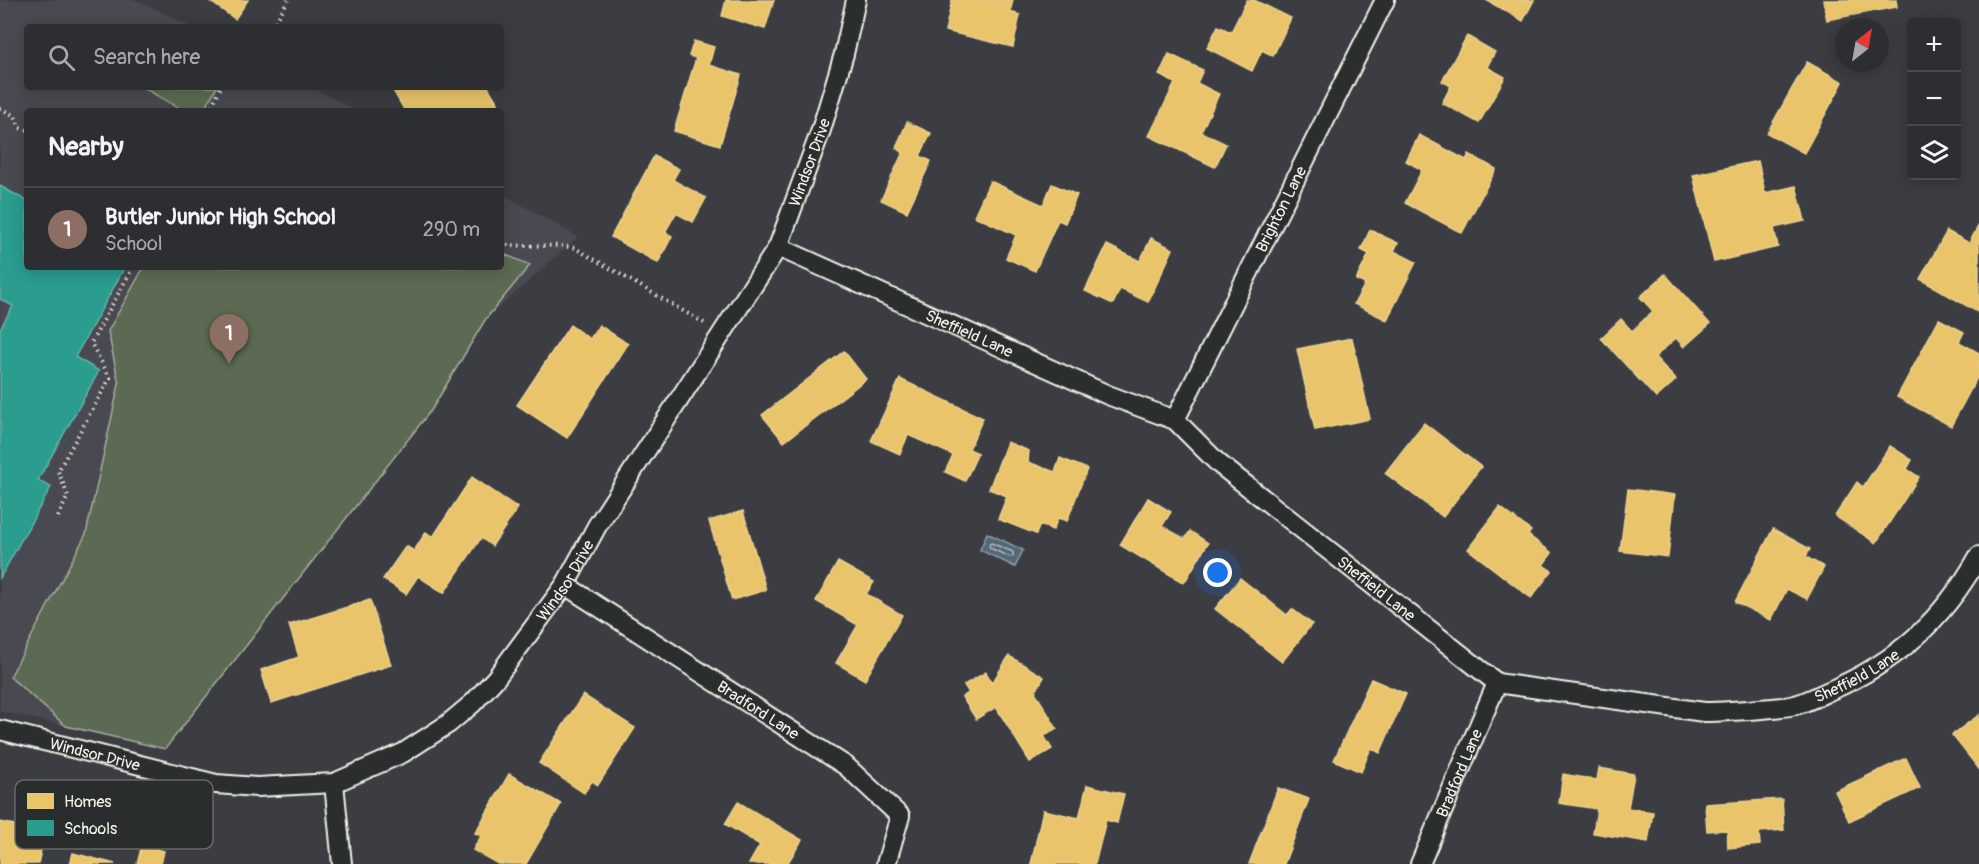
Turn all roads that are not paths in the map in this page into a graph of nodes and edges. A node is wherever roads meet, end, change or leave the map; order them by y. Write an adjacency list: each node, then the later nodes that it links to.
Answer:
1 (856, 0): 3 (street, Windsor Drive)
2 (1385, 0): 4 (street, Brighton Lane)
3 (778, 247): 4 (street, Sheffield Lane); 6 (street, Windsor Drive)
4 (1175, 420): 7 (street, Sheffield Lane)
5 (1979, 556): 7 (street, Sheffield Lane)
6 (565, 585): 11 (street, Windsor Drive); 13 (street, Bradford Lane)
7 (1497, 683): 14 (street, Bradford Lane)
8 (0, 730): 9 (street, Windsor Drive)
9 (200, 780)
10 (213, 783): 11 (street, Windsor Drive)
11 (334, 783): 12 (street)
12 (342, 864)
13 (886, 864)
14 (1420, 864)

